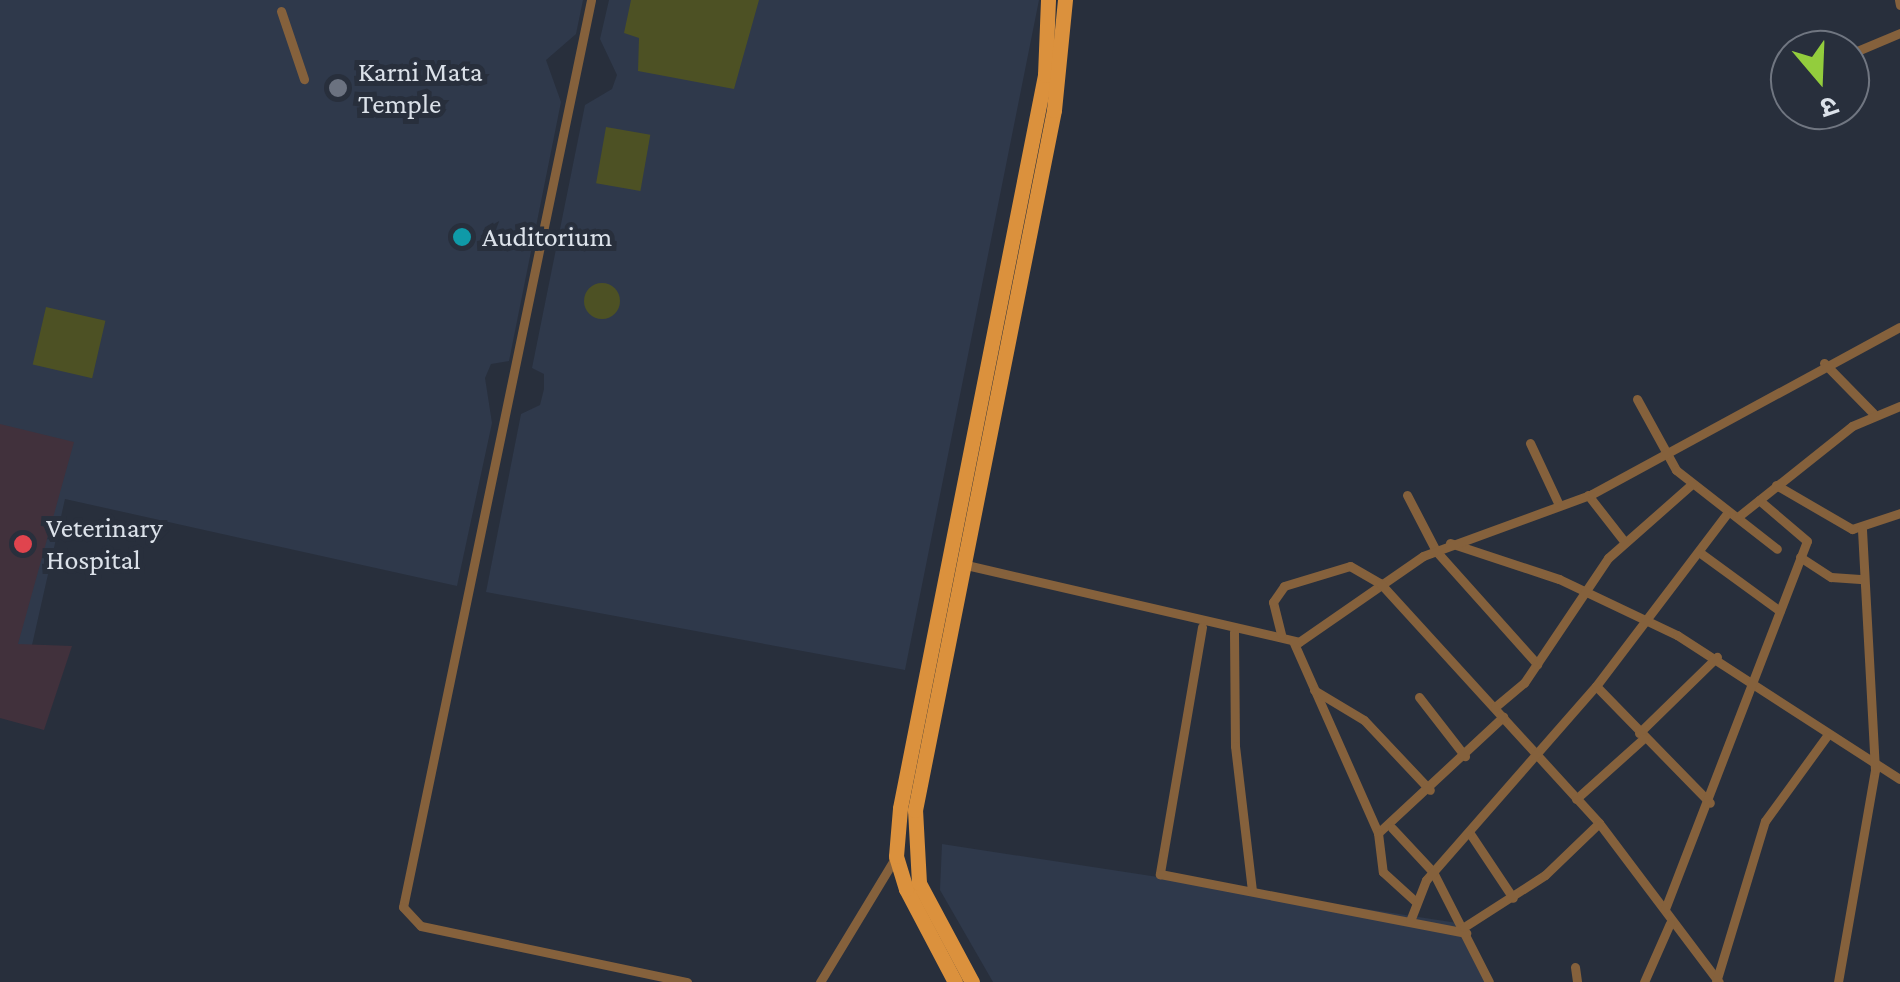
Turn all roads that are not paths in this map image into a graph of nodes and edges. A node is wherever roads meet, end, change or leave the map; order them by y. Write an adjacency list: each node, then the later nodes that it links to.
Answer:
1 (591, 0): 73 (street)
2 (1048, 0): 62 (main road)
3 (1065, 0): 31 (main road)
4 (281, 12): 7 (street)
5 (1900, 32): 6 (street)
6 (1870, 45)
7 (304, 79)
8 (1900, 327): 9 (street)
9 (1824, 363): 12 (street); 14 (street)
10 (1637, 399): 14 (street)
11 (1900, 406): 12 (street)
12 (1873, 413): 16 (street)
13 (1530, 442): 20 (street)
14 (1665, 456): 15 (street); 18 (street)
15 (1692, 484): 22 (street); 26 (street)
16 (1776, 485): 19 (street); 24 (street)
17 (1408, 495): 28 (street)
18 (1588, 495): 20 (street); 26 (street)
19 (1760, 500): 23 (street); 30 (street)
20 (1558, 505): 25 (street)
21 (1900, 513): 24 (street)
22 (1726, 516): 23 (street); 29 (street)
23 (1739, 516): 27 (street)
24 (1862, 527): 32 (street)
25 (1450, 542): 28 (street); 34 (street)
26 (1624, 542): 34 (street)
27 (1777, 549)
28 (1436, 550): 33 (street); 42 (street)
29 (1699, 552): 35 (street); 36 (street)
30 (1800, 557): 32 (street); 35 (street)
31 (962, 564): 37 (street); 76 (main road)
32 (1860, 580): 53 (street)
33 (1380, 584): 39 (street); 40 (street); 47 (street)
34 (1586, 592): 36 (street); 42 (street)
35 (1780, 611): 43 (street)
36 (1645, 620): 41 (street); 44 (street)
37 (1202, 627): 38 (street); 64 (street)
38 (1234, 632): 39 (street); 64 (street)
39 (1281, 634): 40 (street)
40 (1293, 640): 45 (street)
41 (1717, 657): 43 (street); 49 (street)
42 (1537, 664): 47 (street)
43 (1758, 683): 50 (street); 57 (street)
44 (1596, 686): 49 (street); 52 (street)
45 (1314, 690): 55 (street); 61 (street)
46 (1419, 697): 51 (street)
47 (1495, 707): 48 (street)
48 (1503, 718): 51 (street); 52 (street)
49 (1642, 736): 56 (street); 57 (street)
50 (1826, 738): 53 (street); 72 (street)
51 (1465, 756): 55 (street)
52 (1537, 756): 56 (street); 60 (street)
53 (1875, 770): 54 (street); 80 (street)
54 (1900, 779)
55 (1430, 790): 59 (street)
56 (1576, 798): 58 (street)
57 (1710, 803): 67 (street)
58 (1599, 823): 65 (street); 67 (street)
59 (1392, 828): 61 (street); 63 (street)
60 (1469, 832): 63 (street); 65 (street)
61 (1378, 833): 66 (street)
62 (896, 856): 74 (street); 75 (main road)
63 (1433, 872): 66 (street); 70 (street)
64 (1252, 892): 68 (street)
65 (1513, 898): 70 (street)
66 (1416, 902): 68 (street)
67 (1665, 910): 69 (street)
68 (1410, 921): 70 (street)
69 (1670, 923): 72 (street); 79 (street)
70 (1465, 930): 77 (street)
71 (1575, 968): 78 (street)
72 (1717, 981)
73 (687, 982)
74 (820, 982)
75 (955, 982)
76 (972, 982)
77 (1488, 982)
78 (1577, 982)
79 (1644, 982)
80 (1838, 982)

